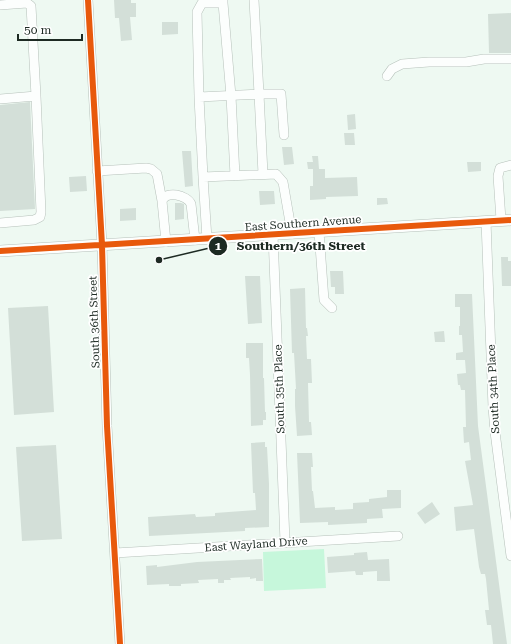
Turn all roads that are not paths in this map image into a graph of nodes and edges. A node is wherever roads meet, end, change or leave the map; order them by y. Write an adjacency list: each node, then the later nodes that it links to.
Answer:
1 (88, 0): 14 (street, South 36th Street)
2 (254, 0): 7 (street)
3 (223, 1): 9 (street); 10 (street)
4 (0, 5): 8 (street)
5 (511, 59): 6 (street)
6 (387, 76)
7 (259, 94): 9 (street); 12 (street); 15 (street)
8 (36, 96): 11 (street); 21 (street)
9 (231, 96): 10 (street); 16 (street)
10 (199, 97): 17 (street)
11 (0, 99)
12 (284, 134)
13 (511, 165): 19 (street)
14 (97, 171): 18 (street); 28 (street, South 36th Street)
15 (263, 174): 16 (street); 23 (street)
16 (236, 176): 17 (street)
17 (203, 177): 25 (street)
18 (162, 202): 26 (street); 27 (street)
19 (506, 220): 20 (main road, East Southern Avenue)
20 (486, 221): 22 (main road, East Southern Avenue); 34 (street, South 34th Place)
21 (0, 223)
22 (318, 232): 23 (main road, East Southern Avenue); 30 (street)
23 (292, 234): 24 (main road, East Southern Avenue)
24 (272, 235): 25 (main road, East Southern Avenue); 32 (street, South 35th Place)
25 (207, 239): 26 (main road, East Southern Avenue)
26 (195, 240): 27 (main road, East Southern Avenue)
27 (166, 242): 28 (main road, East Southern Avenue)
28 (102, 245): 29 (main road, East Southern Avenue); 33 (street, South 36th Street)
29 (0, 251)
30 (332, 308)
31 (398, 536): 32 (street, East Wayland Drive)
32 (285, 542): 33 (street, East Wayland Drive)
33 (115, 553): 35 (street, South 36th Street)
34 (511, 556)
35 (120, 644)

